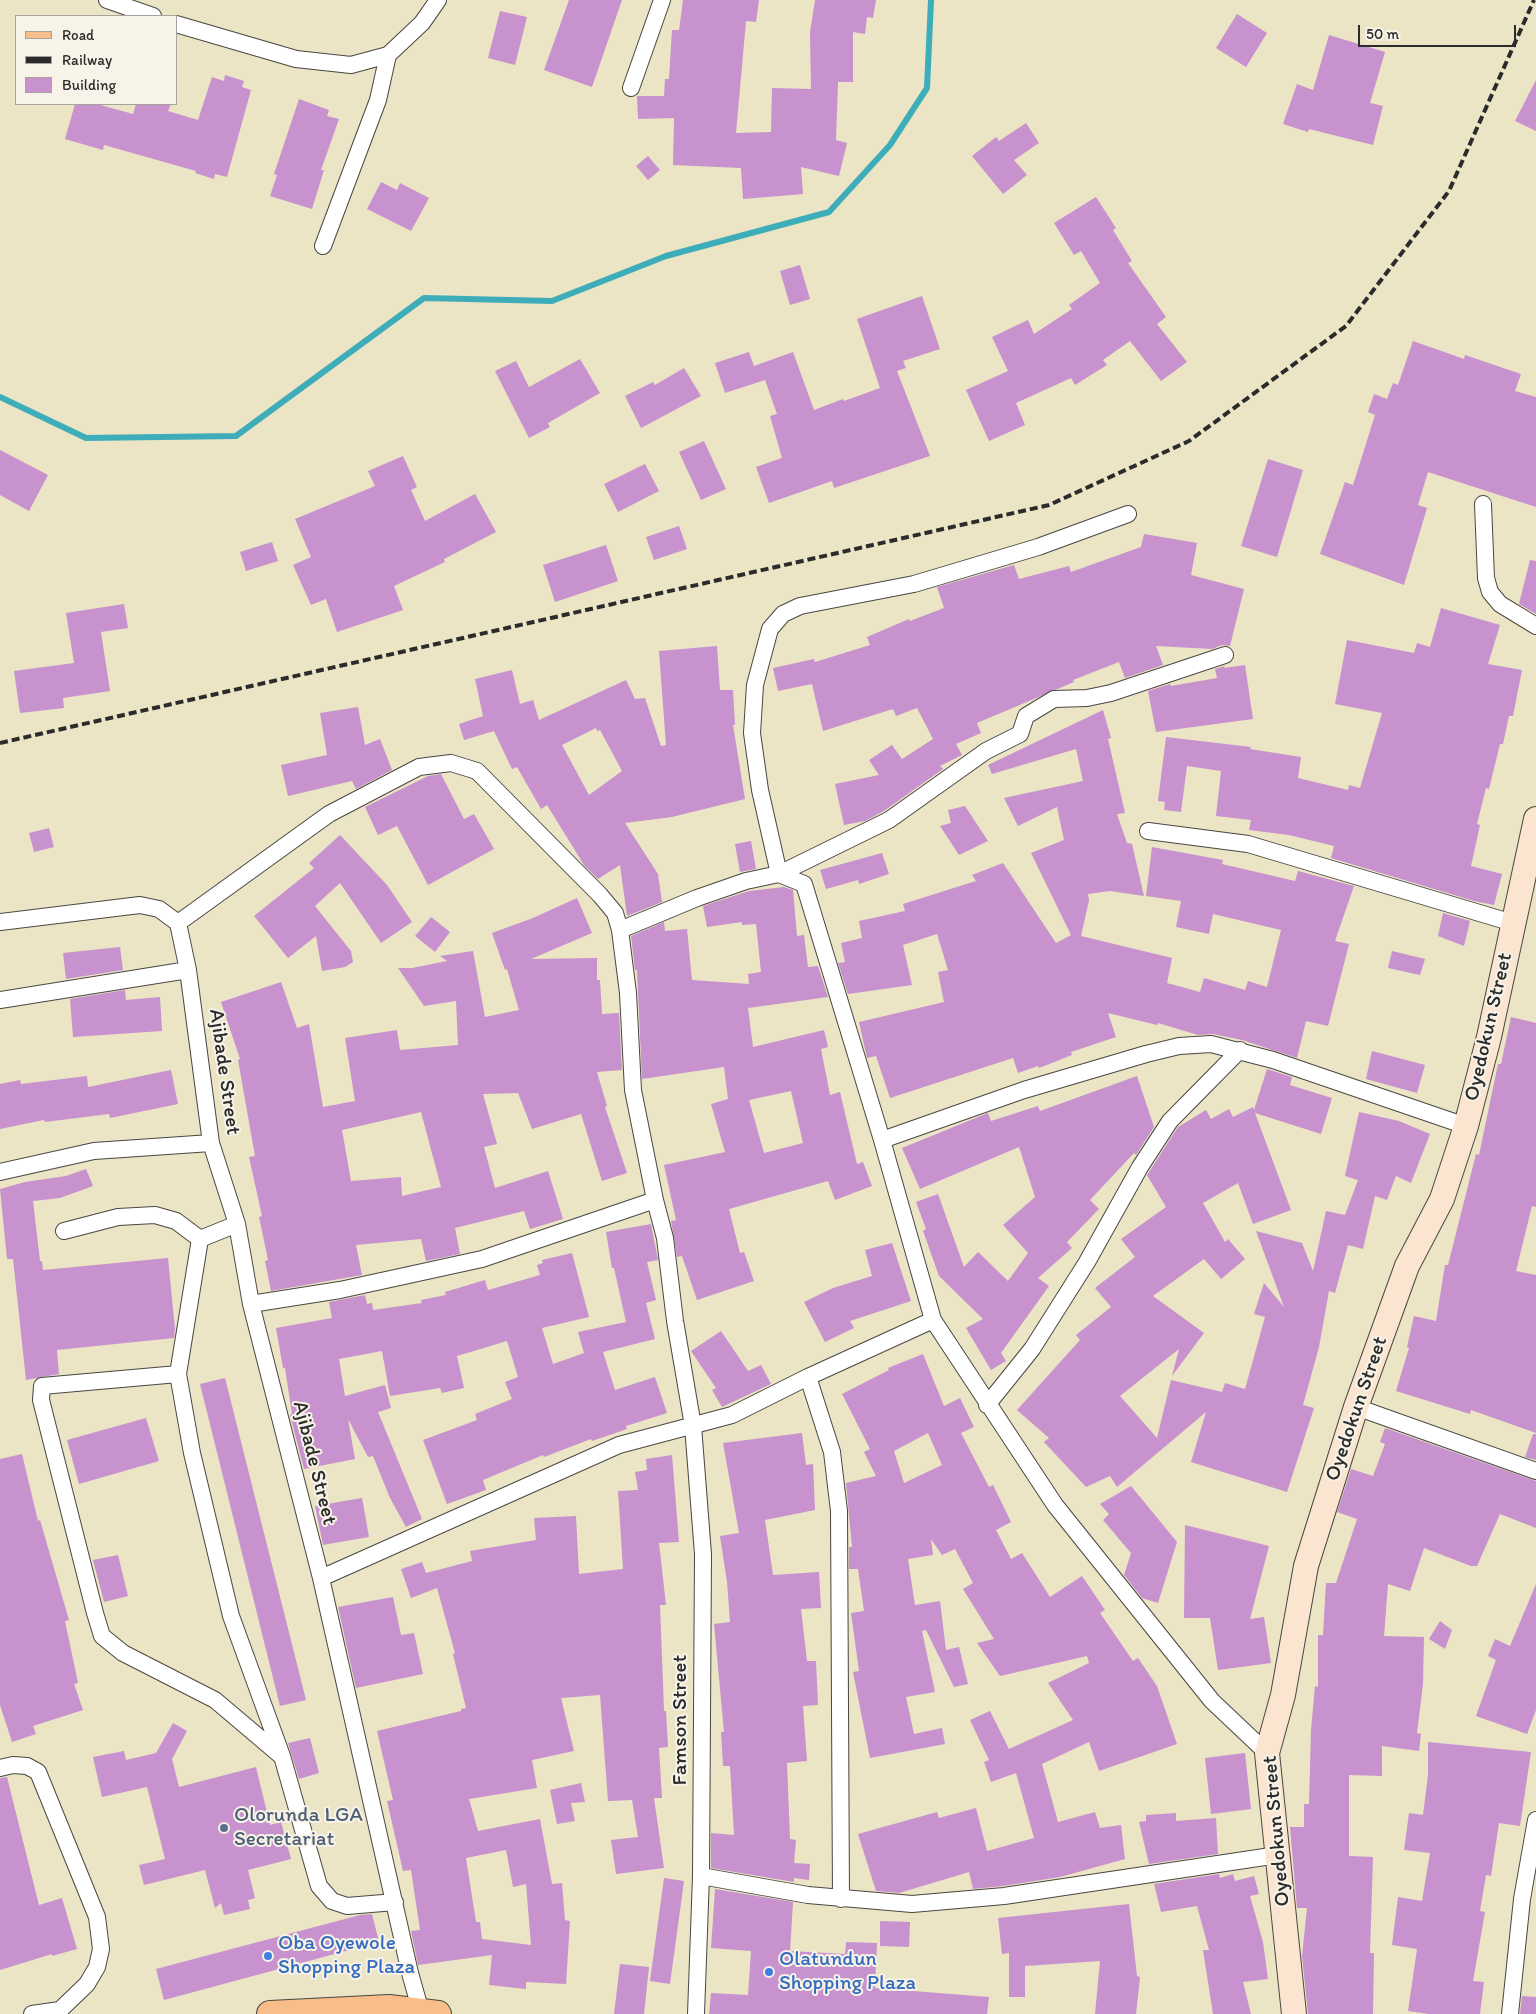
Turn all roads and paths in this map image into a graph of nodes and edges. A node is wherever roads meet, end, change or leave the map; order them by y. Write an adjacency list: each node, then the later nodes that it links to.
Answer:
1 (107, 0): 4 (street)
2 (438, 0): 6 (street)
3 (662, 0): 7 (street)
4 (150, 15)
5 (178, 25): 6 (street)
6 (388, 55): 8 (street)
7 (631, 88)
8 (323, 246)
9 (1483, 504): 11 (street)
10 (1128, 514): 15 (street)
11 (1536, 626)
12 (1225, 655): 15 (street)
13 (1536, 818): 18 (street, Oyedokun Street)
14 (1148, 831): 18 (street)
15 (779, 874): 19 (street); 24 (street)
16 (0, 922): 17 (street)
17 (178, 923): 19 (street, Famson Street); 20 (street, Ajibade Street)
18 (1513, 923): 23 (street, Oyedokun Street)
19 (620, 930): 27 (street, Famson Street)
20 (188, 970): 21 (street); 25 (street, Ajibade Street)
21 (0, 1000)
22 (1240, 1050): 23 (street); 24 (street); 35 (street)
23 (1466, 1126): 36 (street, Oyedokun Street)
24 (882, 1140): 32 (street)
25 (211, 1143): 26 (street); 28 (street, Ajibade Street)
26 (0, 1172)
27 (655, 1200): 31 (street); 37 (street, Famson Street)
28 (237, 1224): 30 (street); 31 (street, Ajibade Street)
29 (64, 1231): 30 (street)
30 (200, 1239): 33 (street)
31 (252, 1304): 39 (street, Ajibade Street)
32 (933, 1320): 34 (street); 35 (street)
33 (178, 1374): 41 (street); 41 (street)
34 (808, 1376): 37 (street); 46 (street)
35 (987, 1404): 40 (street)
36 (1356, 1407): 38 (street); 40 (street, Oyedokun Street)
37 (693, 1426): 39 (street); 45 (street, Famson Street)
38 (1536, 1471)
39 (321, 1578): 47 (street, Ajibade Street)
40 (1267, 1753): 44 (street, Oyedokun Street)
41 (282, 1756): 47 (street)
42 (0, 1768): 48 (street)
43 (1536, 1820): 54 (street)
44 (1278, 1855): 46 (street); 53 (street, Oyedokun Street)
45 (701, 1876): 46 (street); 52 (street, Famson Street)
46 (841, 1899)
47 (395, 1902): 49 (street, Ajibade Street)
48 (60, 2012): 50 (street)
49 (429, 2013): 51 (main road)
50 (32, 2014)
51 (270, 2014)
52 (696, 2014)
53 (1294, 2014)
54 (1510, 2014)

